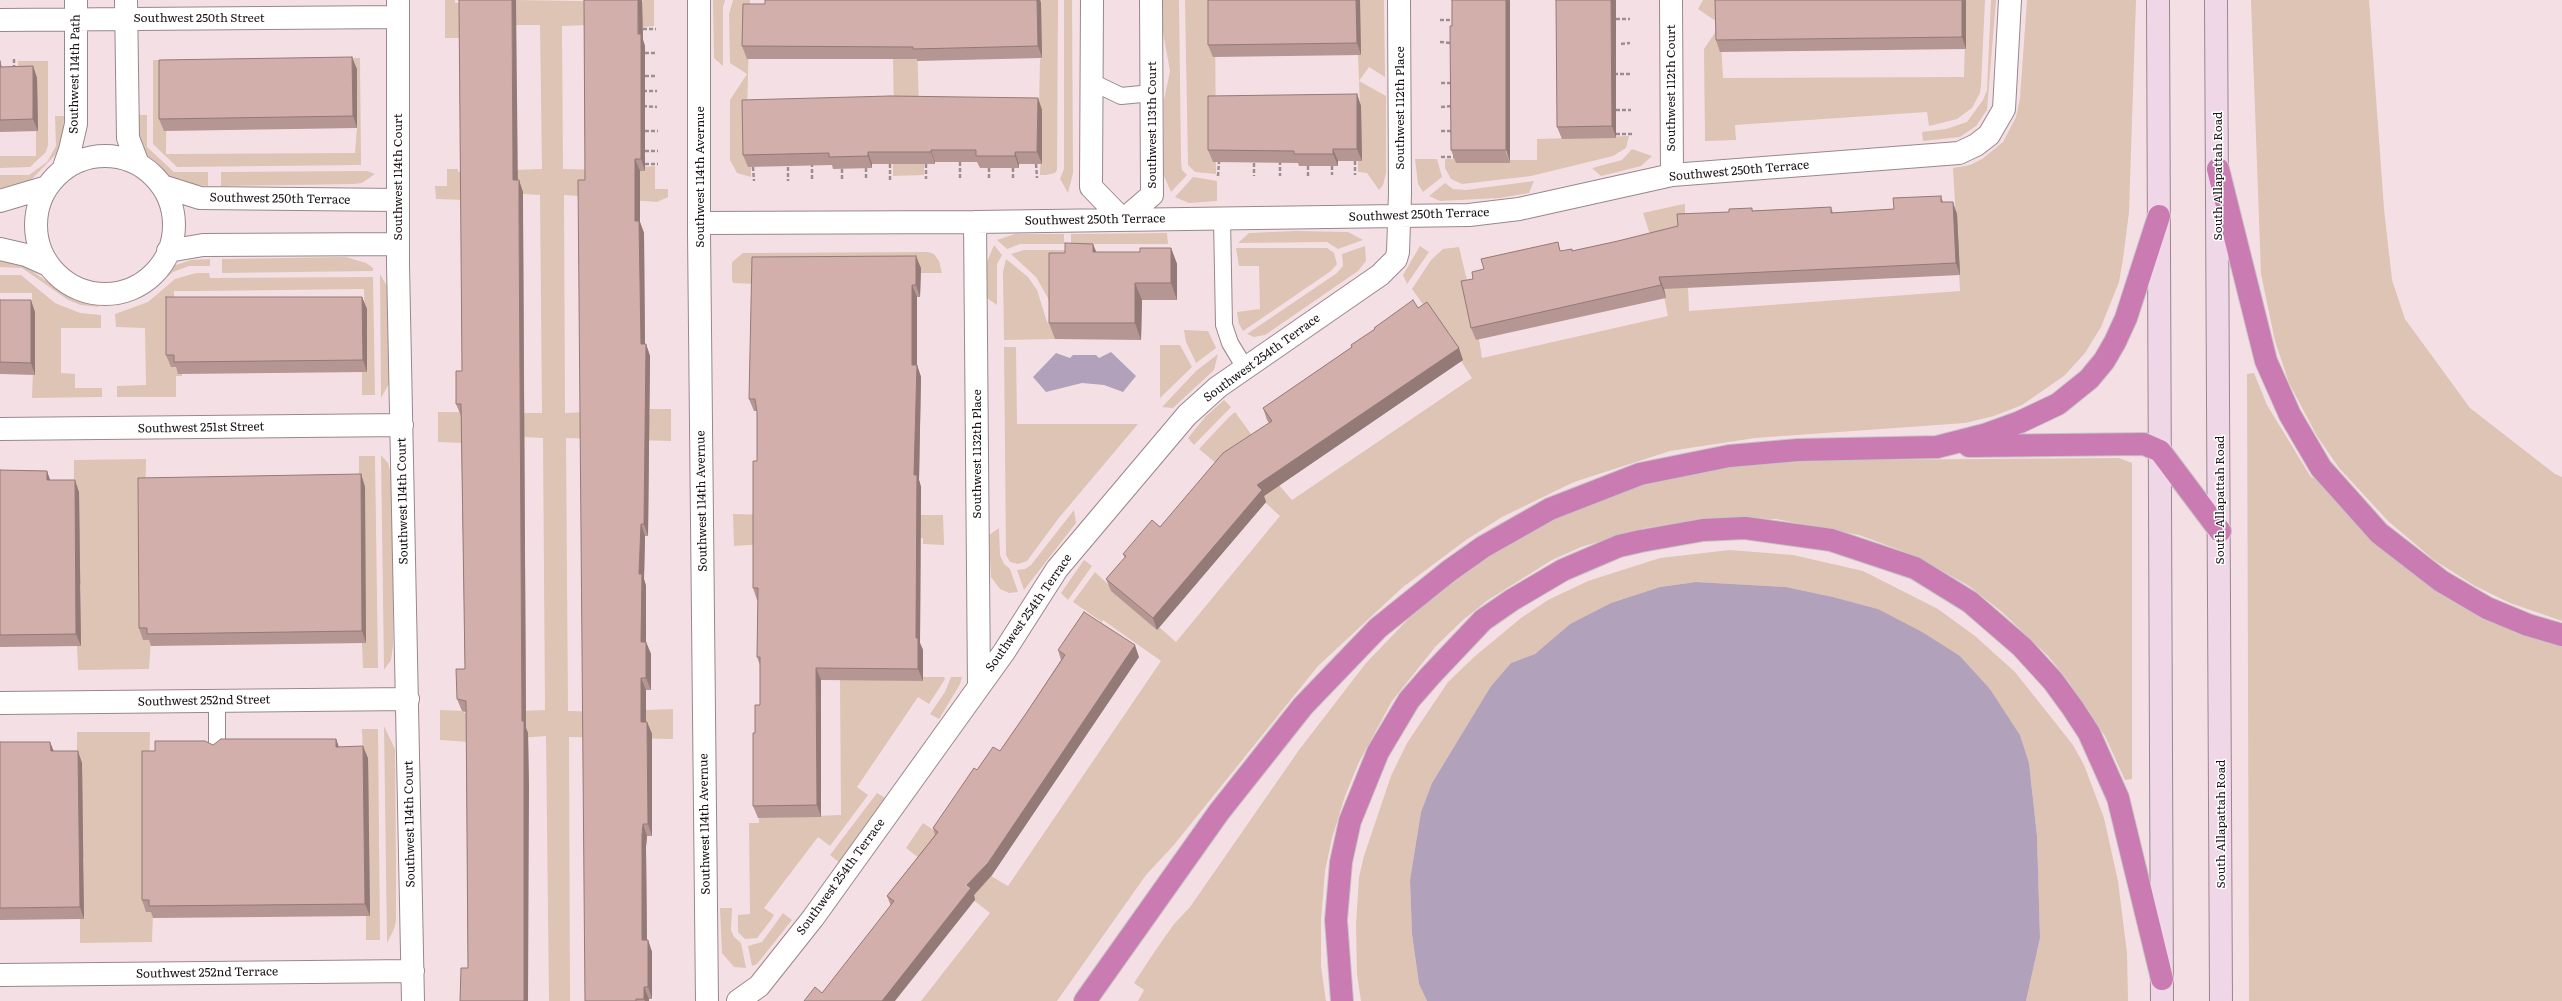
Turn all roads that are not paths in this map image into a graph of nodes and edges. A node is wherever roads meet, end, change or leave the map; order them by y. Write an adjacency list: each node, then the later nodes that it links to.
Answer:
1 (699, 0): 28 (street, Southwest 114th Avernue)
2 (1092, 0): 13 (street)
3 (1151, 0): 14 (street, Southwest 113th Court)
4 (1399, 0): 23 (street, Southwest 112th Place)
5 (1671, 0): 18 (street, Southwest 112th Court)
6 (2010, 0): 18 (street, Southwest 250th Terrace)
7 (2158, 0): 24 (main road)
8 (2216, 0): 16 (main road, South Allapattah Road)
9 (398, 8): 11 (street, Southwest 250th Street); 21 (street, Southwest 114th Court)
10 (76, 9): 11 (street, Southwest 250th Street); 12 (street, Southwest 250th Street); 17 (street, Southwest 114th Path)
11 (126, 9): 15 (street)
12 (0, 20)
13 (1092, 82): 14 (lane); 26 (street)
14 (1152, 93): 26 (street, Southwest 113th Court)
15 (138, 164): 17 (street); 19 (street)
16 (2218, 169): 38 (main road, South Allapattah Road); 39 (highway)
17 (63, 170): 20 (street)
18 (1672, 175): 23 (street, Southwest 250th Terrace)
19 (162, 186): 21 (street, Southwest 250th Terrace); 31 (street)
20 (47, 187): 22 (street); 32 (street)
21 (398, 200): 29 (street, Southwest 114th Court)
22 (0, 201)
23 (1398, 216): 25 (street, Southwest 250th Terrace); 33 (street, Southwest 254th Terrace)
24 (2159, 216): 36 (highway); 37 (main road)
25 (1222, 219): 26 (street, Southwest 250th Terrace); 33 (lane)
26 (1123, 220): 27 (street, Southwest 250th Terrace)
27 (975, 222): 28 (street, Southwest 250th Terrace); 40 (street, Southwest 1132th Place)
28 (699, 223): 49 (street, Southwest 114th Avernue)
29 (398, 244): 31 (street); 34 (street, Southwest 114th Court)
30 (0, 249): 32 (street)
31 (168, 251): 32 (street)
32 (46, 264)
33 (1244, 368): 40 (street, Southwest 254th Terrace)
34 (402, 425): 35 (street, Southwest 251st Street); 41 (street, Southwest 114th Court)
35 (0, 429)
36 (1937, 446): 37 (highway); 51 (highway)
37 (2160, 452): 38 (highway); 47 (main road)
38 (2220, 531): 54 (main road, South Allapattah Road)
39 (2562, 635)
40 (979, 686): 50 (street, Southwest 254th Terrace)
41 (408, 699): 42 (street, Southwest 252nd Street); 45 (street, Southwest 114th Court)
42 (217, 701): 43 (street, Southwest 252nd Street); 44 (lane)
43 (0, 703)
44 (217, 748)
45 (413, 971): 46 (street, Southwest 252nd Terrace); 48 (street, Southwest 114th Court)
46 (0, 975)
47 (2162, 979): 52 (highway); 53 (main road)
48 (413, 1001)
49 (707, 1001)
50 (738, 1001)
51 (1085, 1001)
52 (1342, 1001)
53 (2162, 1001)
54 (2221, 1001)

